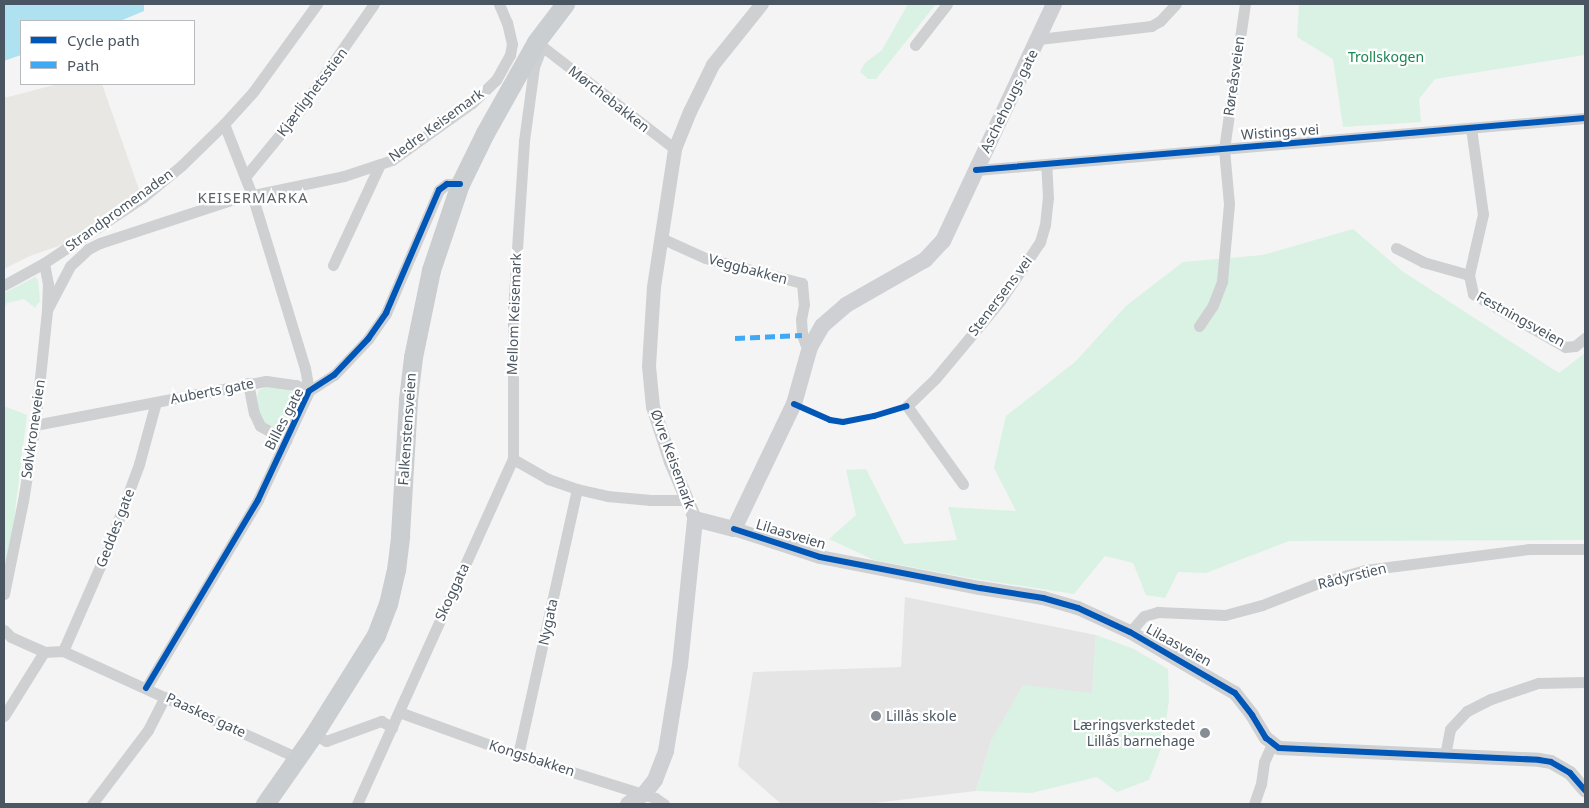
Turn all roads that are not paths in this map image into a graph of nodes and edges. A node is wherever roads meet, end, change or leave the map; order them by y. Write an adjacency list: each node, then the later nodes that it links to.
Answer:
1 (317, 4): 14 (street, Strandpromenaden)
2 (374, 4): 21 (street, Kjærlighetsstien)
3 (499, 4): 18 (street, Nedre Keisemark)
4 (565, 4): 11 (main road, Mellom Keisemark)
5 (762, 4): 17 (street, Øvre Keisemark)
6 (947, 4): 12 (street)
7 (1054, 4): 10 (main road, Aschehougs gate)
8 (1176, 4): 10 (street)
9 (1245, 4): 16 (street, Røreåsveien)
10 (1039, 40): 20 (main road, Aschehougs gate)
11 (540, 45): 17 (street, Mørchebakken); 22 (main road, Falkenstensveien); 39 (street, Mellom Keisemark)
12 (915, 45)
13 (1585, 118): 15 (street, Wistings vei)
14 (224, 124): 21 (street); 26 (street, Strandpromenaden)
15 (1471, 128): 16 (street, Wistings vei); 28 (street, Festningsveien)
16 (1224, 148): 19 (street, Wistings vei); 31 (street, Wistings vei)
17 (675, 149): 24 (street, Øvre Keisemark)
18 (380, 164): 23 (street, Nedre Keisemark); 27 (street, Nedre Keisemark)
19 (1046, 165): 20 (street, Wistings vei); 40 (street, Stenersens vei)
20 (976, 170): 33 (main road, Aschehougs gate)
21 (245, 177): 23 (street)
22 (460, 184): 35 (street, Billes gate); 57 (main road, Falkenstensveien)
23 (252, 195): 30 (street, Nedre Keisemark); 35 (street)
24 (661, 238): 33 (street, Veggbakken); 42 (street, Øvre Keisemark)
25 (1396, 248): 28 (street, Festningsveien)
26 (44, 263): 29 (street, Strandpromenaden); 30 (street, Sølvkroneveien)
27 (333, 265)
28 (1469, 275): 32 (street, Festningsveien)
29 (4, 285)
30 (47, 310): 37 (street, Sølvkroneveien)
31 (1199, 326)
32 (1585, 338)
33 (810, 347): 44 (main road, Aschehougs gate)
34 (248, 383): 35 (street, Auberts gate); 36 (street, Auberts gate); 38 (street, Billes gate)
35 (309, 391): 38 (street, Billes gate)
36 (156, 402): 37 (street, Auberts gate); 49 (street, Geddes gate)
37 (35, 425): 46 (street, Sølvkroneveien)
38 (286, 440): 52 (street, Billes gate)
39 (513, 458): 41 (street); 54 (street, Skoggata)
40 (963, 484)
41 (577, 489): 42 (street); 59 (street, Nygata)
42 (686, 500): 43 (street, Øvre Keisemark)
43 (695, 520): 44 (main road, Lilaasveien); 63 (main road, Øvre Keisemark)
44 (734, 529): 47 (street, Lilaasveien)
45 (1585, 549): 47 (street, Rådyrstien)
46 (4, 594)
47 (1130, 632): 58 (street, Lilaasveien)
48 (6, 637): 50 (street, Paaskes gate)
49 (63, 651): 50 (street, Paaskes gate); 52 (street, Paaskes gate)
50 (44, 652): 55 (street)
51 (1585, 682): 60 (street)
52 (146, 688): 53 (street, Paaskes gate)
53 (165, 697): 61 (street, Paaskes gate); 64 (street)
54 (399, 712): 56 (street, Skoggata); 59 (street, Kongsbakken)
55 (4, 716)
56 (392, 727): 57 (street); 66 (street, Skoggata)
57 (314, 734): 61 (main road, Falkenstensveien)
58 (1272, 744): 60 (street); 69 (street)
59 (518, 754): 63 (street, Kongsbakken)
60 (1445, 755): 62 (street)
61 (298, 758): 65 (main road, Falkenstensveien)
62 (1585, 790)
63 (644, 794): 67 (main road, Øvre Keisemark); 68 (street, Kongsbakken)
64 (92, 804)
65 (265, 804)
66 (357, 804)
67 (628, 804)
68 (664, 804)
69 (1254, 804)

